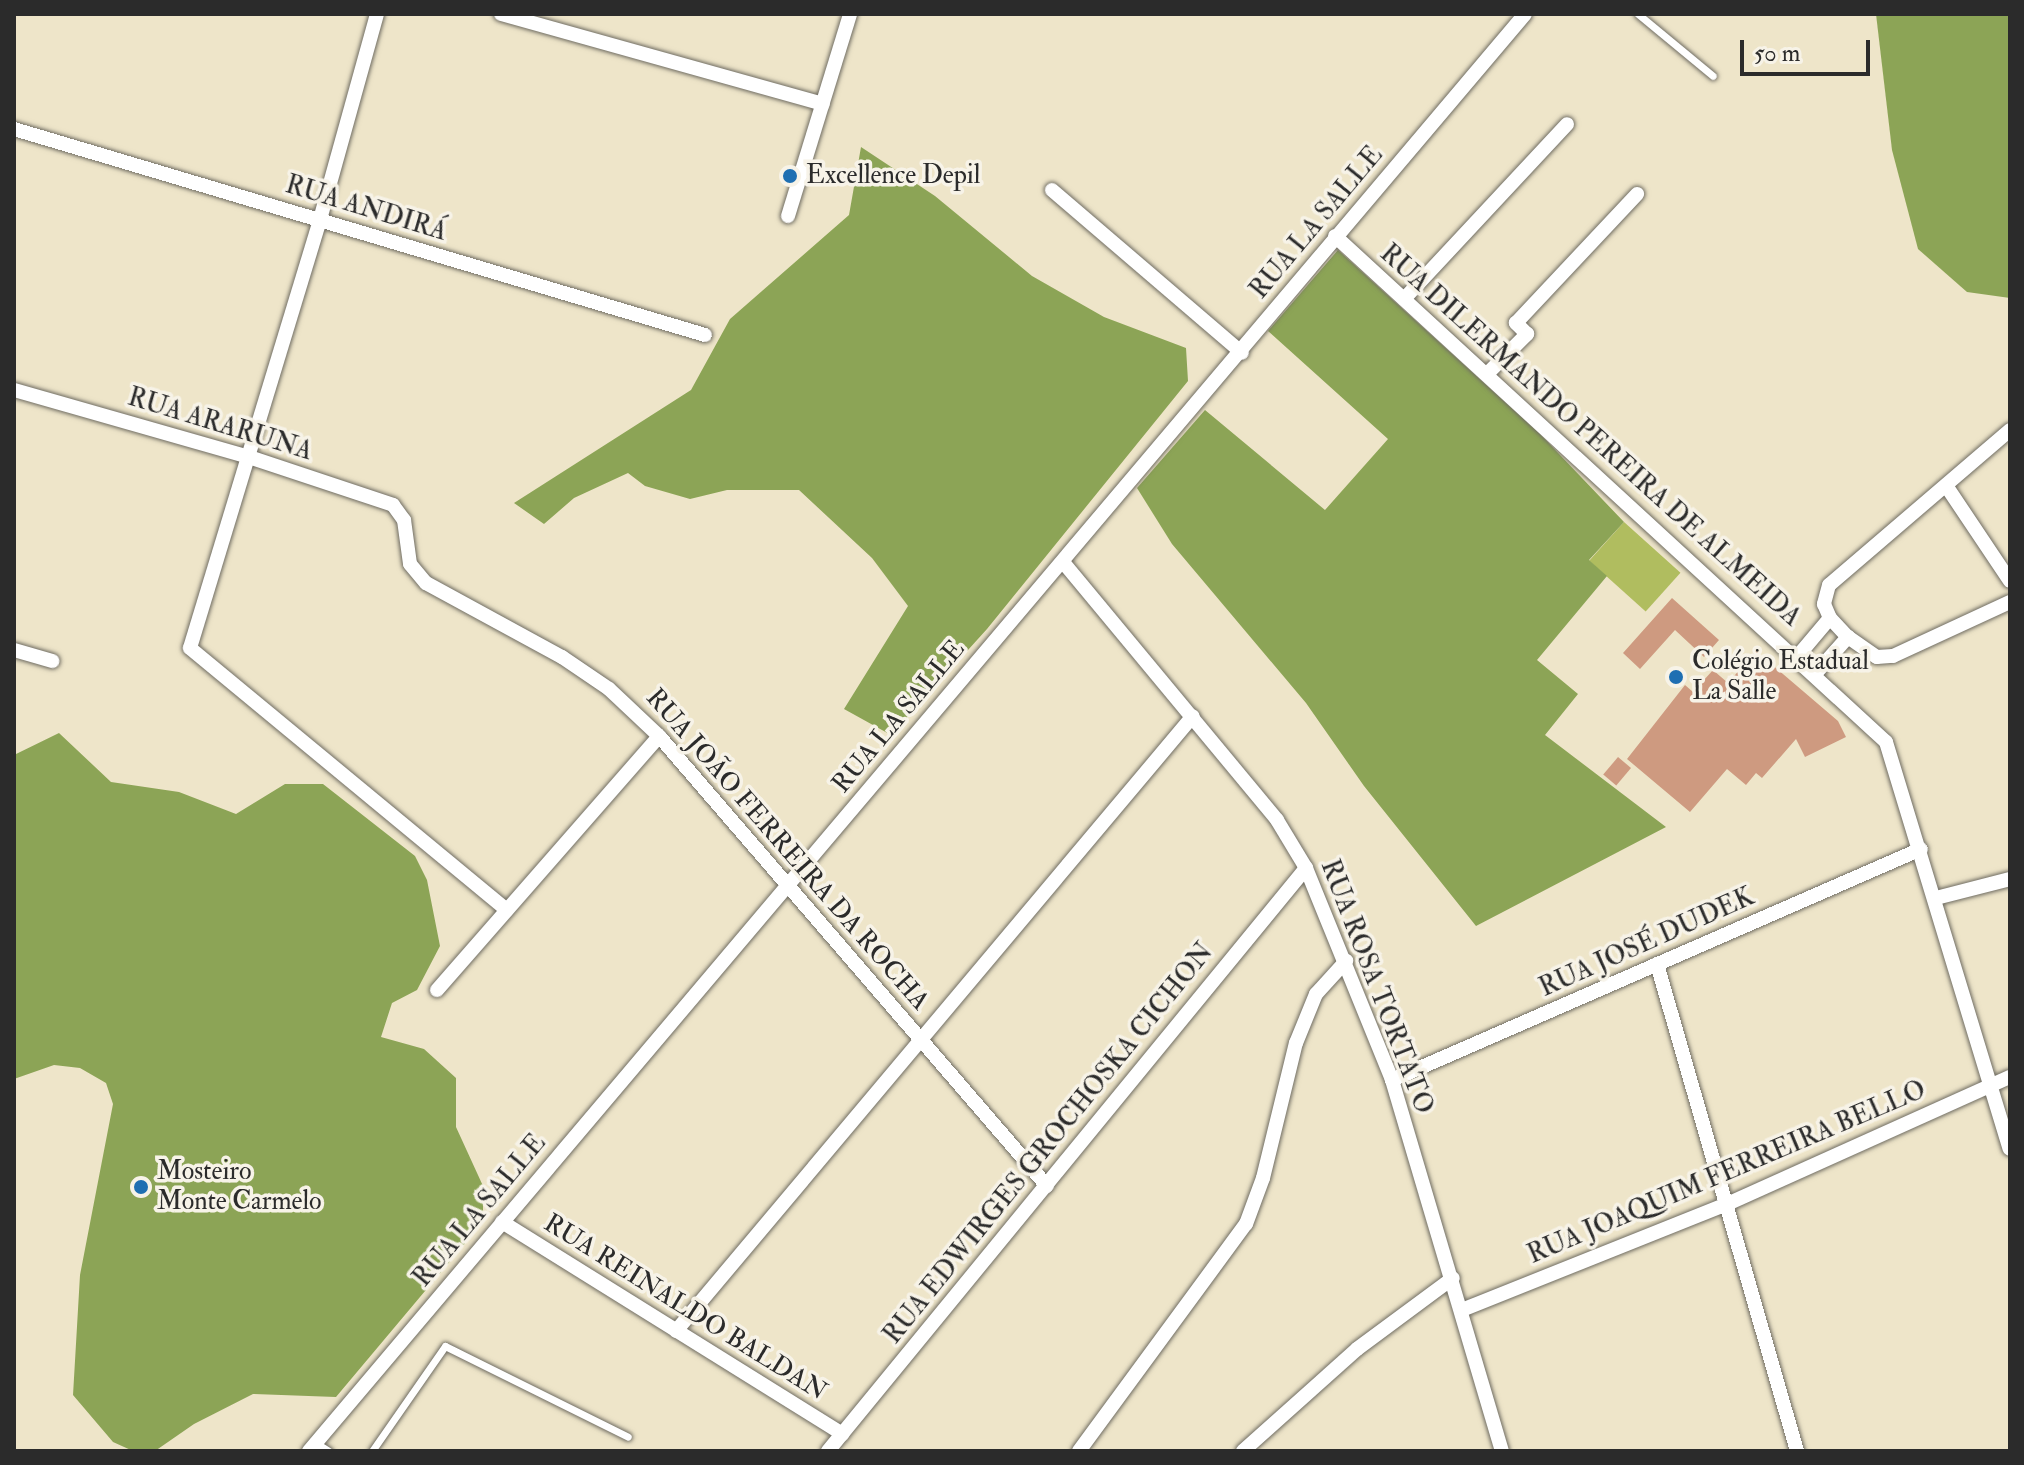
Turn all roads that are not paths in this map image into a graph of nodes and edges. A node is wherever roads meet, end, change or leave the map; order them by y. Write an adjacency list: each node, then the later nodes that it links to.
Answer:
1 (377, 14): 13 (street)
2 (501, 14): 7 (street)
3 (850, 14): 7 (street)
4 (1525, 14): 14 (street, RUA LA SALLE)
5 (1638, 14): 6 (lane)
6 (1713, 76)
7 (823, 104): 12 (street)
8 (1567, 124): 15 (street)
9 (14, 129): 13 (street, RUA ANDIRÁ)
10 (1052, 190): 17 (street)
11 (1637, 194): 18 (street)
12 (788, 216)
13 (320, 220): 16 (street, RUA ANDIRÁ); 21 (street)
14 (1335, 236): 15 (street, RUA DILERMANDO PEREIRA DE ALMEIDA); 17 (street, RUA LA SALLE)
15 (1404, 299): 18 (street, RUA DILERMANDO PEREIRA DE ALMEIDA)
16 (705, 335)
17 (1242, 353): 24 (street, RUA LA SALLE)
18 (1487, 374): 30 (street, RUA DILERMANDO PEREIRA DE ALMEIDA)
19 (14, 390): 21 (street, RUA ARARUNA)
20 (2010, 430): 22 (street)
21 (246, 456): 23 (street, RUA ARARUNA); 40 (street)
22 (1947, 487): 25 (street); 27 (street)
23 (404, 520): 34 (street, RUA JOÃO FERREIRA DA ROCHA)
24 (1063, 562): 33 (street, RUA ROSA TORTATO); 38 (street, RUA LA SALLE)
25 (2010, 581)
26 (2010, 602): 28 (street)
27 (1830, 618): 28 (street); 30 (street)
28 (1848, 637): 32 (street)
29 (14, 650): 31 (street)
30 (1797, 657): 32 (street, RUA DILERMANDO PEREIRA DE ALMEIDA)
31 (52, 661)
32 (1815, 674): 35 (street, RUA DILERMANDO PEREIRA DE ALMEIDA)
33 (1193, 716): 36 (street, RUA ROSA TORTATO); 44 (street)
34 (659, 736): 38 (street, RUA JOÃO FERREIRA DA ROCHA); 40 (street)
35 (1921, 849): 39 (street, RUA DILERMANDO PEREIRA DE ALMEIDA); 42 (street, RUA JOSÉ DUDEK)
36 (1306, 868): 41 (street, RUA ROSA TORTATO); 49 (street, RUA EDWIRGES GROCHOSKA CICHON)
37 (2010, 879): 39 (street)
38 (789, 885): 44 (street, RUA JOÃO FERREIRA DA ROCHA); 51 (street, RUA LA SALLE)
39 (1936, 898): 47 (street, RUA DILERMANDO PEREIRA DE ALMEIDA)
40 (507, 910): 43 (street)
41 (1346, 961): 46 (street, RUA ROSA TORTATO); 60 (street)
42 (1657, 964): 46 (street, RUA JOSÉ DUDEK); 50 (street)
43 (437, 990)
44 (922, 1040): 49 (street, RUA JOÃO FERREIRA DA ROCHA); 54 (street)
45 (2010, 1077): 47 (street, RUA JOAQUIM FERREIRA BELLO)
46 (1392, 1080): 52 (street, RUA ROSA TORTATO)
47 (1991, 1085): 48 (street, RUA DILERMANDO PEREIRA DE ALMEIDA); 50 (street, RUA JOAQUIM FERREIRA BELLO)
48 (2010, 1149)
49 (1047, 1186): 55 (street, RUA EDWIRGES GROCHOSKA CICHON)
50 (1725, 1205): 53 (street, RUA JOAQUIM FERREIRA BELLO); 63 (street)
51 (502, 1222): 54 (street, RUA REINALDO BALDAN); 57 (street, RUA LA SALLE)
52 (1453, 1278): 53 (street, RUA ROSA TORTATO); 61 (street)
53 (1462, 1310): 62 (street, RUA ROSA TORTATO)
54 (676, 1331): 55 (street, RUA REINALDO BALDAN)
55 (842, 1434): 59 (street, RUA EDWIRGES GROCHOSKA CICHON)
56 (628, 1437): 58 (lane)
57 (318, 1448)
58 (372, 1451)
59 (828, 1451)
60 (1079, 1451)
61 (1243, 1451)
62 (1502, 1451)
63 (1797, 1451)

